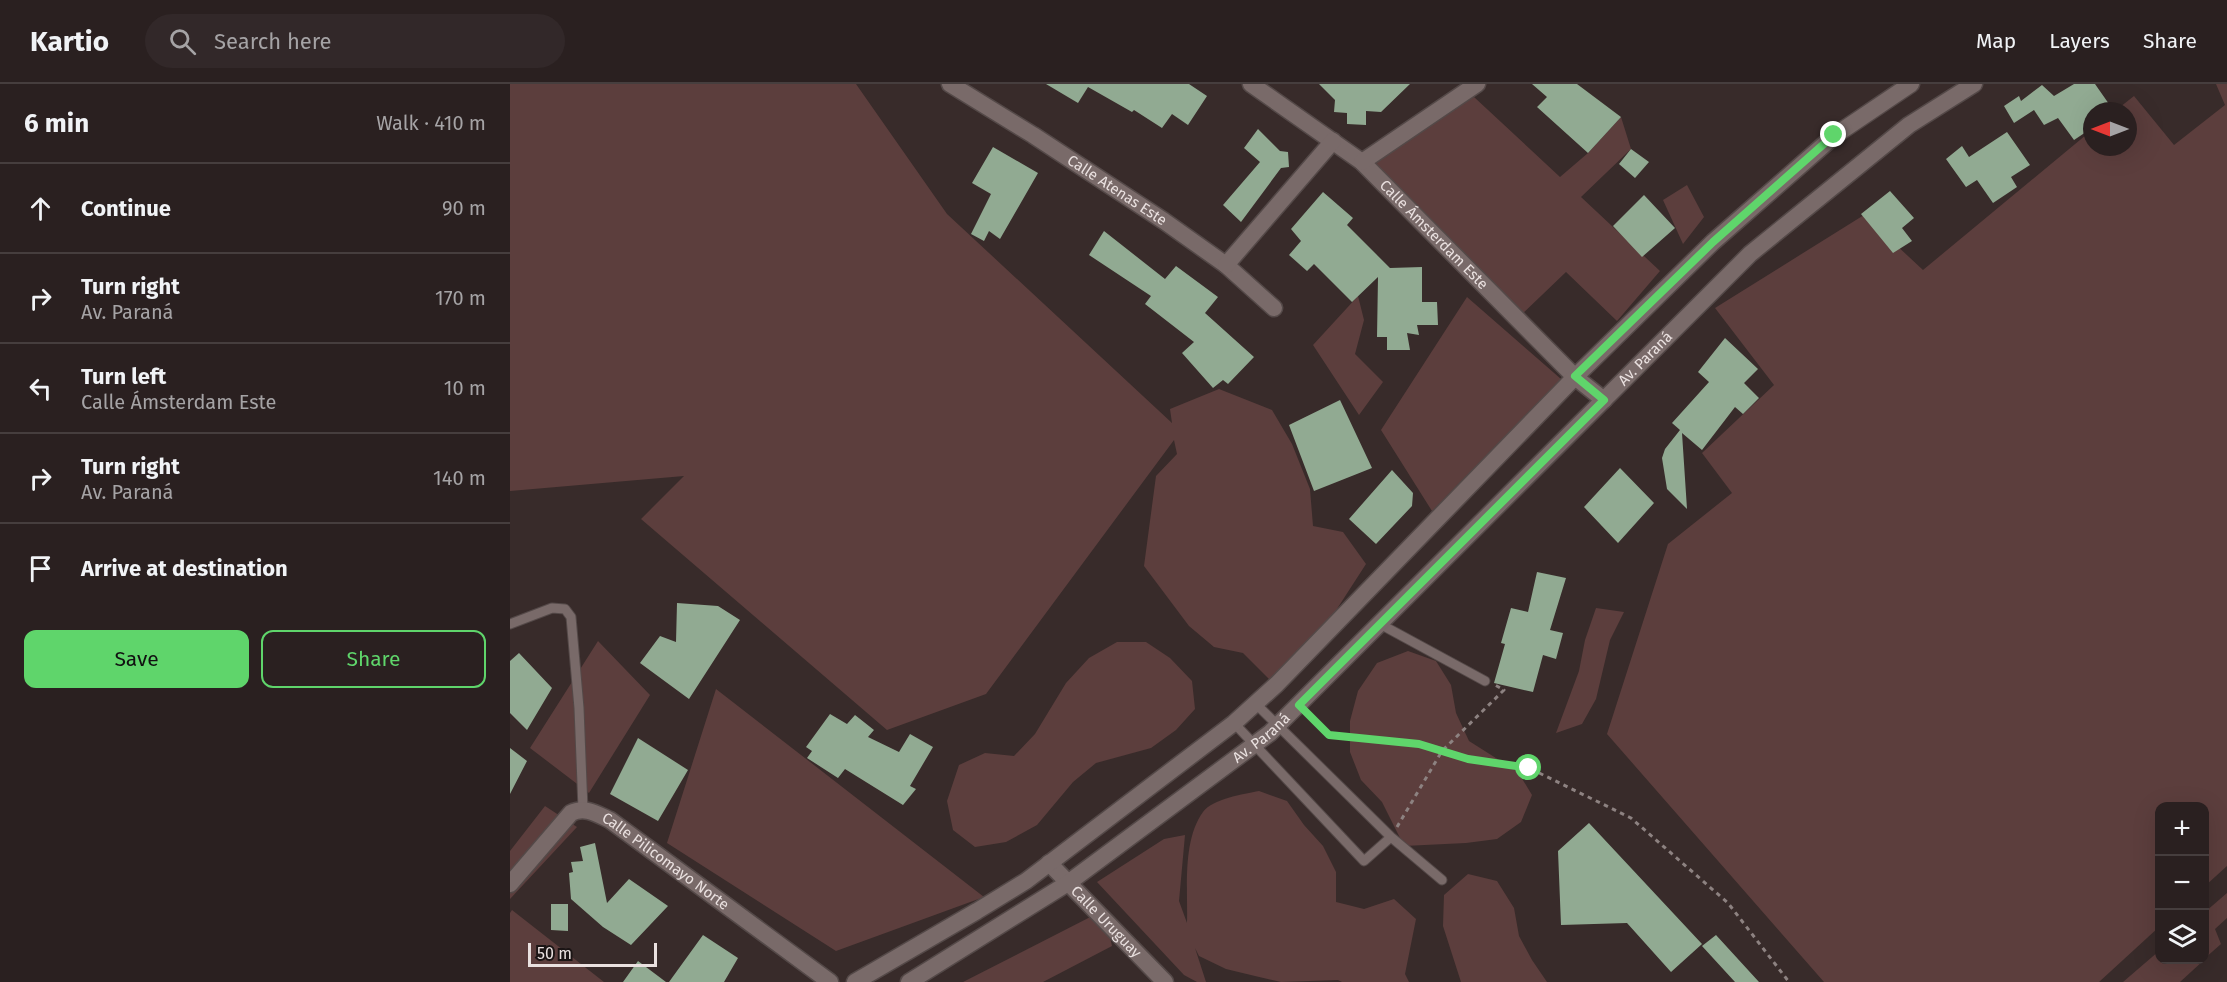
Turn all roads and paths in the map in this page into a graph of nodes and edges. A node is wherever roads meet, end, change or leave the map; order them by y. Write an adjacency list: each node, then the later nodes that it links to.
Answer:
1 (950, 84): 8 (street, Calle Atenas Este)
2 (1251, 84): 6 (street, Calle Ámsterdam Este)
3 (1477, 84): 7 (street)
4 (1911, 84): 10 (street, Av. Paraná)
5 (1974, 84): 11 (street, Av. Paraná)
6 (1333, 141): 7 (street, Calle Ámsterdam Este); 8 (street)
7 (1362, 162): 10 (street, Calle Ámsterdam Este)
8 (1226, 265): 9 (street, Calle Atenas Este)
9 (1274, 308)
10 (1575, 376): 11 (street, Calle Ámsterdam Este); 16 (street, Av. Paraná)
11 (1604, 400): 13 (street, Av. Paraná)
12 (510, 624): 22 (lane)
13 (1380, 624): 14 (lane); 17 (street, Av. Paraná)
14 (1485, 681)
15 (1504, 690): 21 (path)
16 (1256, 704): 18 (street, Av. Paraná); 19 (lane)
17 (1299, 705): 19 (street, Av. Paraná); 21 (path)
18 (1234, 723): 20 (lane); 24 (street, Av. Paraná)
19 (1278, 726): 20 (street, Av. Paraná); 23 (lane)
20 (1254, 746): 23 (lane); 26 (street, Av. Paraná)
21 (1442, 751): 23 (path); 32 (path)
22 (583, 809): 27 (street, Calle Pilicomayo Norte); 28 (street, Calle Pilicomayo Norte)
23 (1391, 837): 25 (lane)
24 (1049, 863): 26 (street, Calle Uruguay); 29 (street, Av. Paraná)
25 (1442, 880)
26 (1068, 883): 30 (street, Av. Paraná); 31 (street, Calle Uruguay)
27 (510, 884)
28 (830, 982)
29 (855, 982)
30 (909, 982)
31 (1165, 982)
32 (1789, 982)

